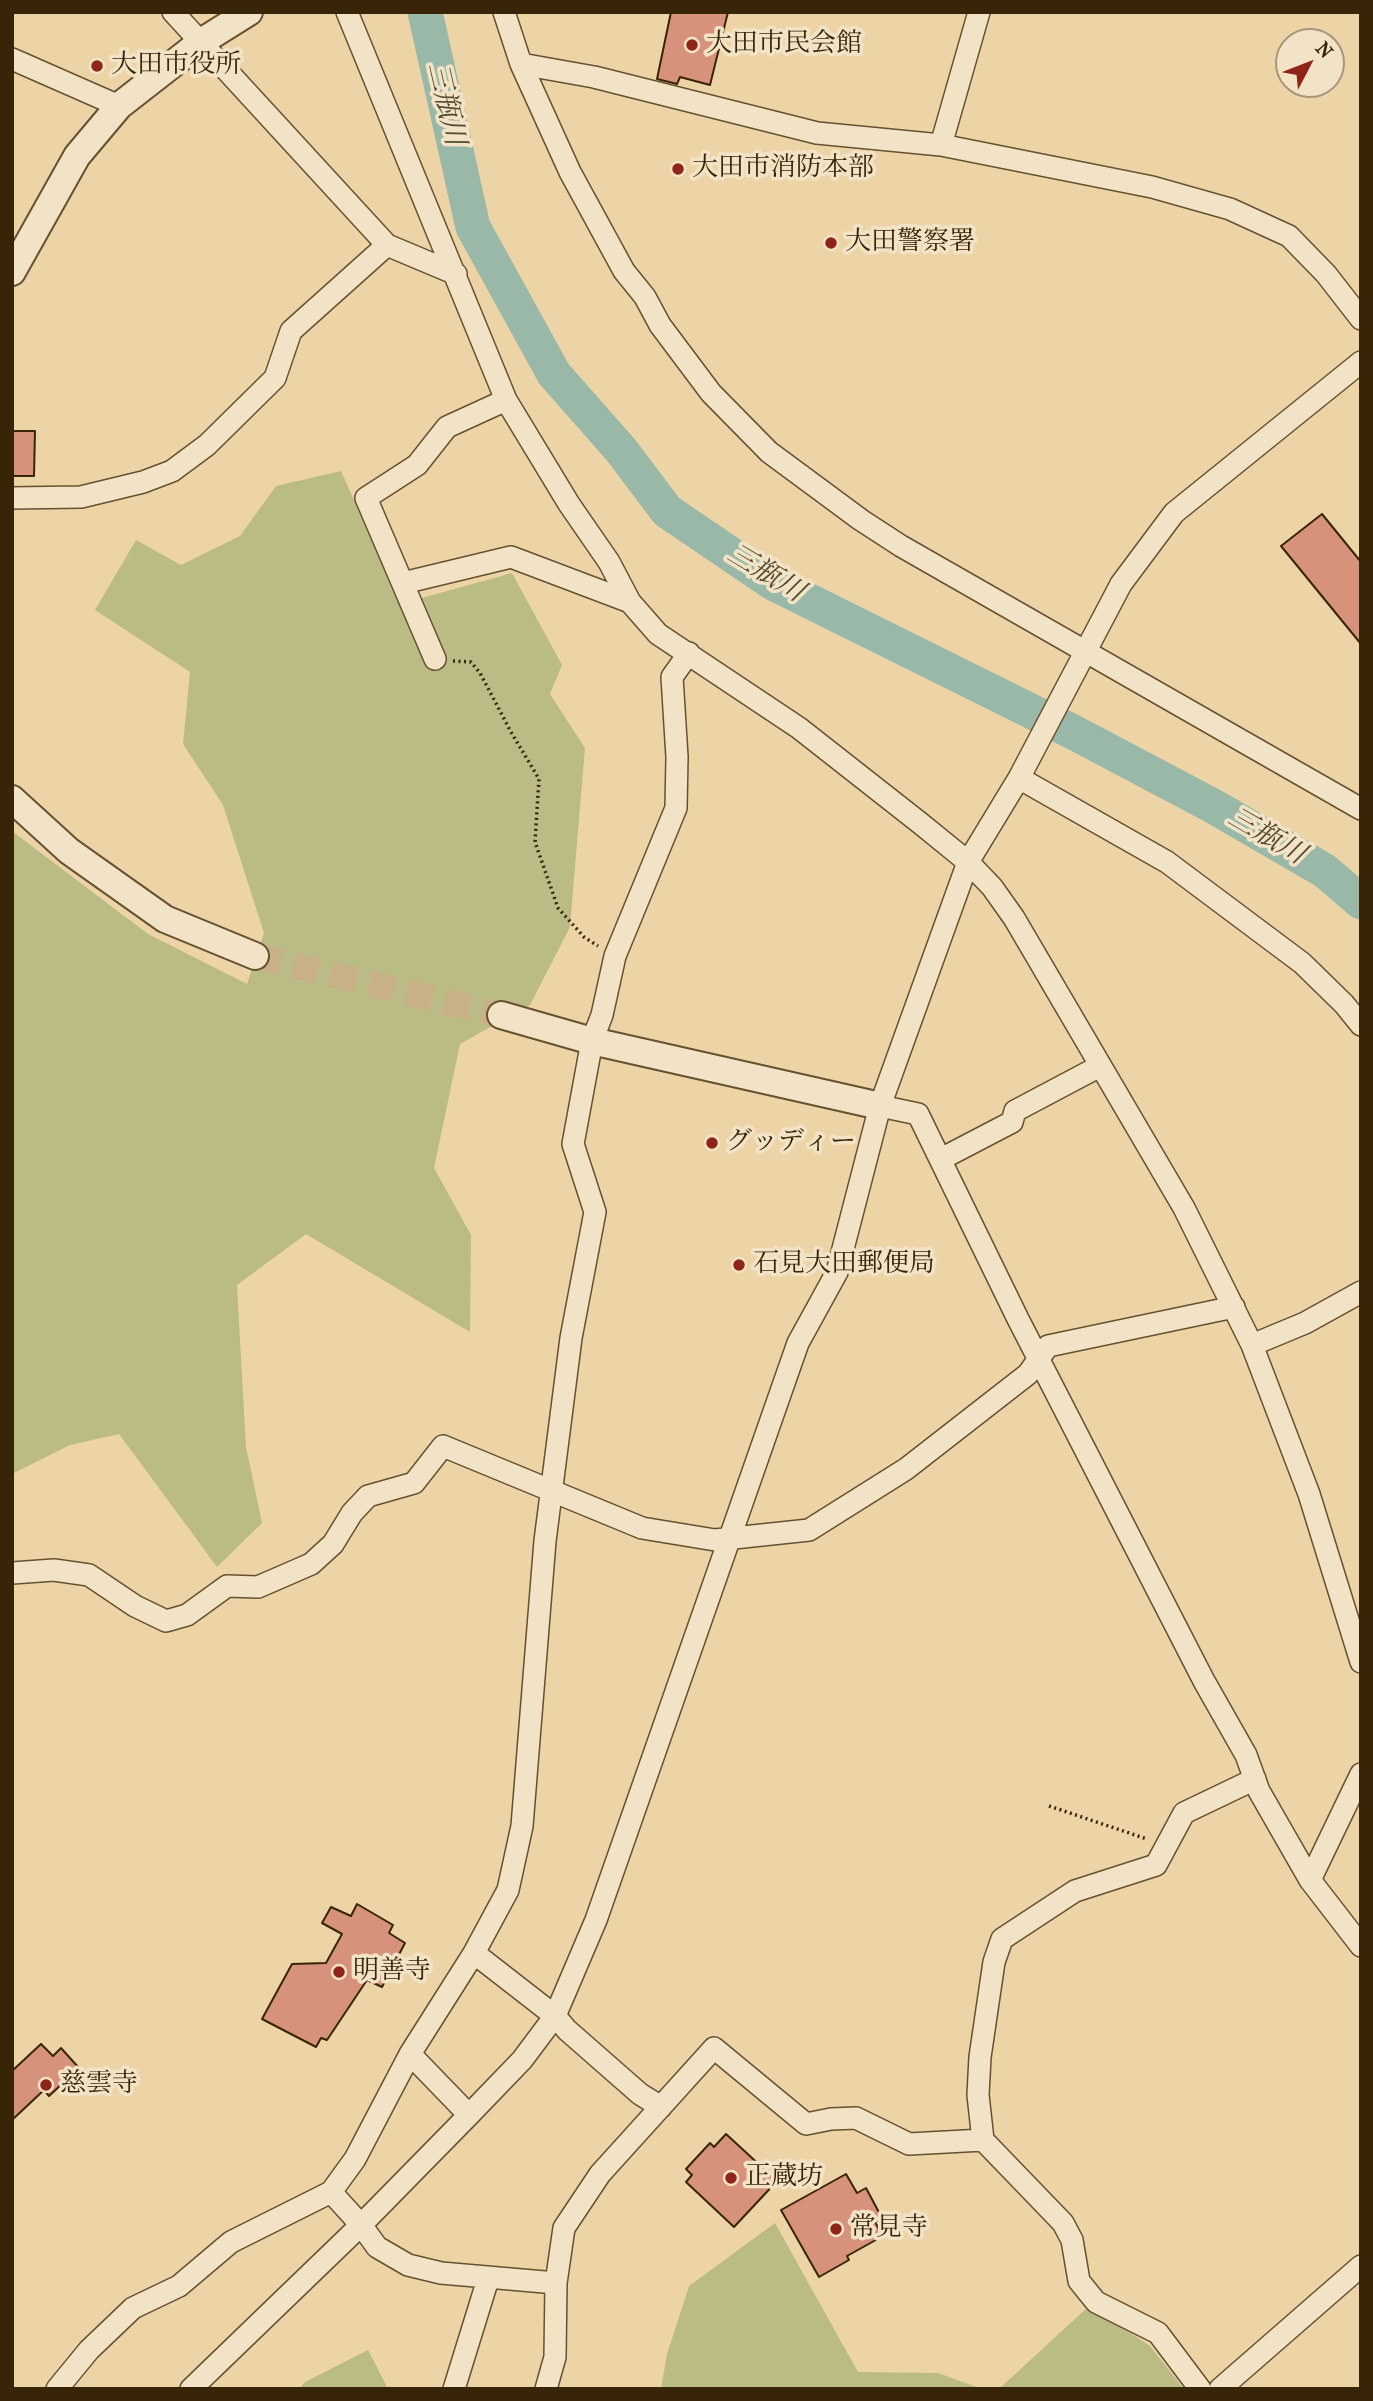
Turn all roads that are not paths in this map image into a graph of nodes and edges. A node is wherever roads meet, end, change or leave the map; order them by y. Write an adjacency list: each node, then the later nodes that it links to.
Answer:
1 (173, 12): 6 (street)
2 (249, 12): 6 (street)
3 (347, 12): 13 (street)
4 (504, 12): 8 (street)
5 (979, 12): 10 (street)
6 (201, 42): 9 (street); 11 (street)
7 (12, 59): 9 (street)
8 (521, 64): 10 (street); 20 (street)
9 (119, 106): 12 (street)
10 (940, 145): 14 (street)
11 (387, 245): 13 (street); 17 (street)
12 (12, 272)
13 (456, 274): 16 (street)
14 (1361, 319)
15 (1361, 362): 20 (street)
16 (506, 400): 18 (street); 19 (street)
17 (12, 498)
18 (403, 583): 19 (street); 22 (street)
19 (631, 602): 21 (street)
20 (1086, 650): 23 (street); 25 (street)
21 (689, 653): 26 (street); 30 (street)
22 (435, 659)
23 (1019, 778): 26 (street); 29 (street)
24 (12, 799): 27 (street)
25 (1361, 809)
26 (968, 862): 31 (street); 32 (street)
27 (255, 956)
28 (501, 1016): 30 (street)
29 (1361, 1025)
30 (592, 1041): 32 (street); 38 (street)
31 (1100, 1066): 33 (street); 35 (street)
32 (880, 1106): 33 (street); 39 (street)
33 (941, 1159): 37 (street)
34 (1361, 1292): 36 (street)
35 (1234, 1307): 36 (street); 37 (street)
36 (1252, 1345): 41 (street)
37 (1039, 1360): 39 (street); 43 (street)
38 (552, 1493): 39 (street); 40 (street); 46 (street)
39 (729, 1538): 47 (street)
40 (12, 1573)
41 (1361, 1662)
42 (1361, 1774): 44 (street)
43 (1255, 1779): 44 (street); 51 (street)
44 (1310, 1881): 45 (street)
45 (1358, 1932)
46 (474, 1954): 47 (street); 48 (street)
47 (555, 2016): 49 (street); 50 (street)
48 (410, 2054): 50 (street); 52 (street)
49 (661, 2107): 51 (street); 56 (street)
50 (469, 2115): 53 (street)
51 (983, 2140): 61 (street)
52 (331, 2192): 53 (street); 57 (street)
53 (362, 2225): 55 (street); 58 (street)
54 (1361, 2266): 62 (street)
55 (488, 2279): 56 (street); 59 (street)
56 (556, 2283): 60 (street)
57 (57, 2389)
58 (191, 2389)
59 (454, 2389)
60 (546, 2389)
61 (1200, 2389)
62 (1220, 2389)

